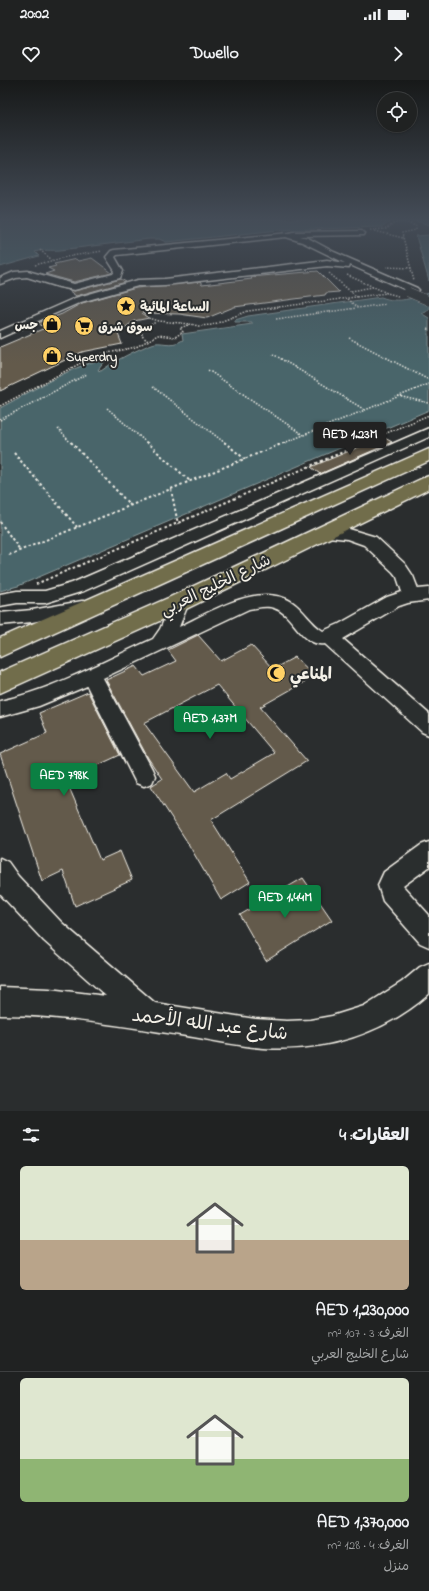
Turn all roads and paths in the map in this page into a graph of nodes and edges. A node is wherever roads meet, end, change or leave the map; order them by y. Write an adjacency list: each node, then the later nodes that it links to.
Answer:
1 (117, 267): 7 (lane)
2 (292, 267): 24 (lane)
3 (323, 267): 10 (path)
4 (350, 267): 11 (lane)
5 (359, 267): 11 (lane)
6 (345, 274): 9 (path)
7 (0, 281)
8 (378, 286): 9 (path)
9 (374, 287): 10 (path); 12 (path)
10 (351, 291): 14 (path)
11 (411, 291): 15 (lane); 17 (lane, bridge)
12 (387, 293): 13 (path); 14 (path)
13 (395, 296)
14 (358, 297): 16 (path)
15 (429, 297)
16 (347, 298): 19 (path); 23 (path)
17 (429, 301)
18 (386, 304): 19 (path)
19 (357, 308): 21 (path)
20 (149, 318): 22 (path)
21 (276, 319)
22 (156, 322): 23 (path); 26 (path)
23 (191, 324): 26 (path)
24 (0, 335)
25 (349, 338): 30 (path)
26 (148, 341): 35 (path)
27 (273, 354): 37 (path)
28 (208, 370): 42 (path)
29 (87, 374): 39 (path)
30 (429, 380)
31 (429, 384): 33 (path)
32 (153, 387): 45 (path)
33 (398, 396): 34 (path); 37 (path)
34 (429, 403)
35 (0, 406)
36 (107, 408): 46 (path)
37 (365, 410): 42 (path)
38 (429, 415): 52 (path)
39 (0, 420)
40 (58, 429): 49 (path)
41 (429, 432): 61 (lane)
42 (303, 435): 45 (path)
43 (14, 453): 53 (path)
44 (429, 454): 60 (main road, شارع الخليج العربي)
45 (245, 459): 46 (path)
46 (190, 481): 48 (path)
47 (429, 482): 50 (main road, شارع الخليج العربي)
48 (171, 489): 49 (path); 52 (path)
49 (130, 505): 53 (path)
50 (366, 512): 54 (main road, شارع الخليج العربي); 55 (lane)
51 (0, 522): 56 (path)
52 (178, 524): 58 (path)
53 (77, 527): 56 (path)
54 (324, 532): 55 (lane); 62 (main road, شارع الخليج العربي)
55 (370, 541): 59 (lane)
56 (20, 550): 57 (path)
57 (9, 555)
58 (33, 585)
59 (421, 595): 64 (lane)
60 (117, 596): 63 (lane); 66 (main road, شارع الخليج العربي)
61 (0, 600)
62 (180, 602): 65 (lane); 68 (main road, شارع الخليج العربي)
63 (0, 619)
64 (329, 637): 65 (lane); 70 (lane)
65 (158, 644): 67 (lane)
66 (0, 648)
67 (92, 676): 69 (lane); 71 (lane)
68 (0, 683)
69 (0, 709)
70 (429, 726)
71 (144, 776)
72 (429, 853): 74 (lane)
73 (0, 870): 77 (lane)
74 (429, 934)
75 (429, 976): 77 (lane, شارع عبد الله الأحمد)
76 (0, 1000): 77 (lane, شارع عبد الله الأحمد)
77 (149, 1016)

